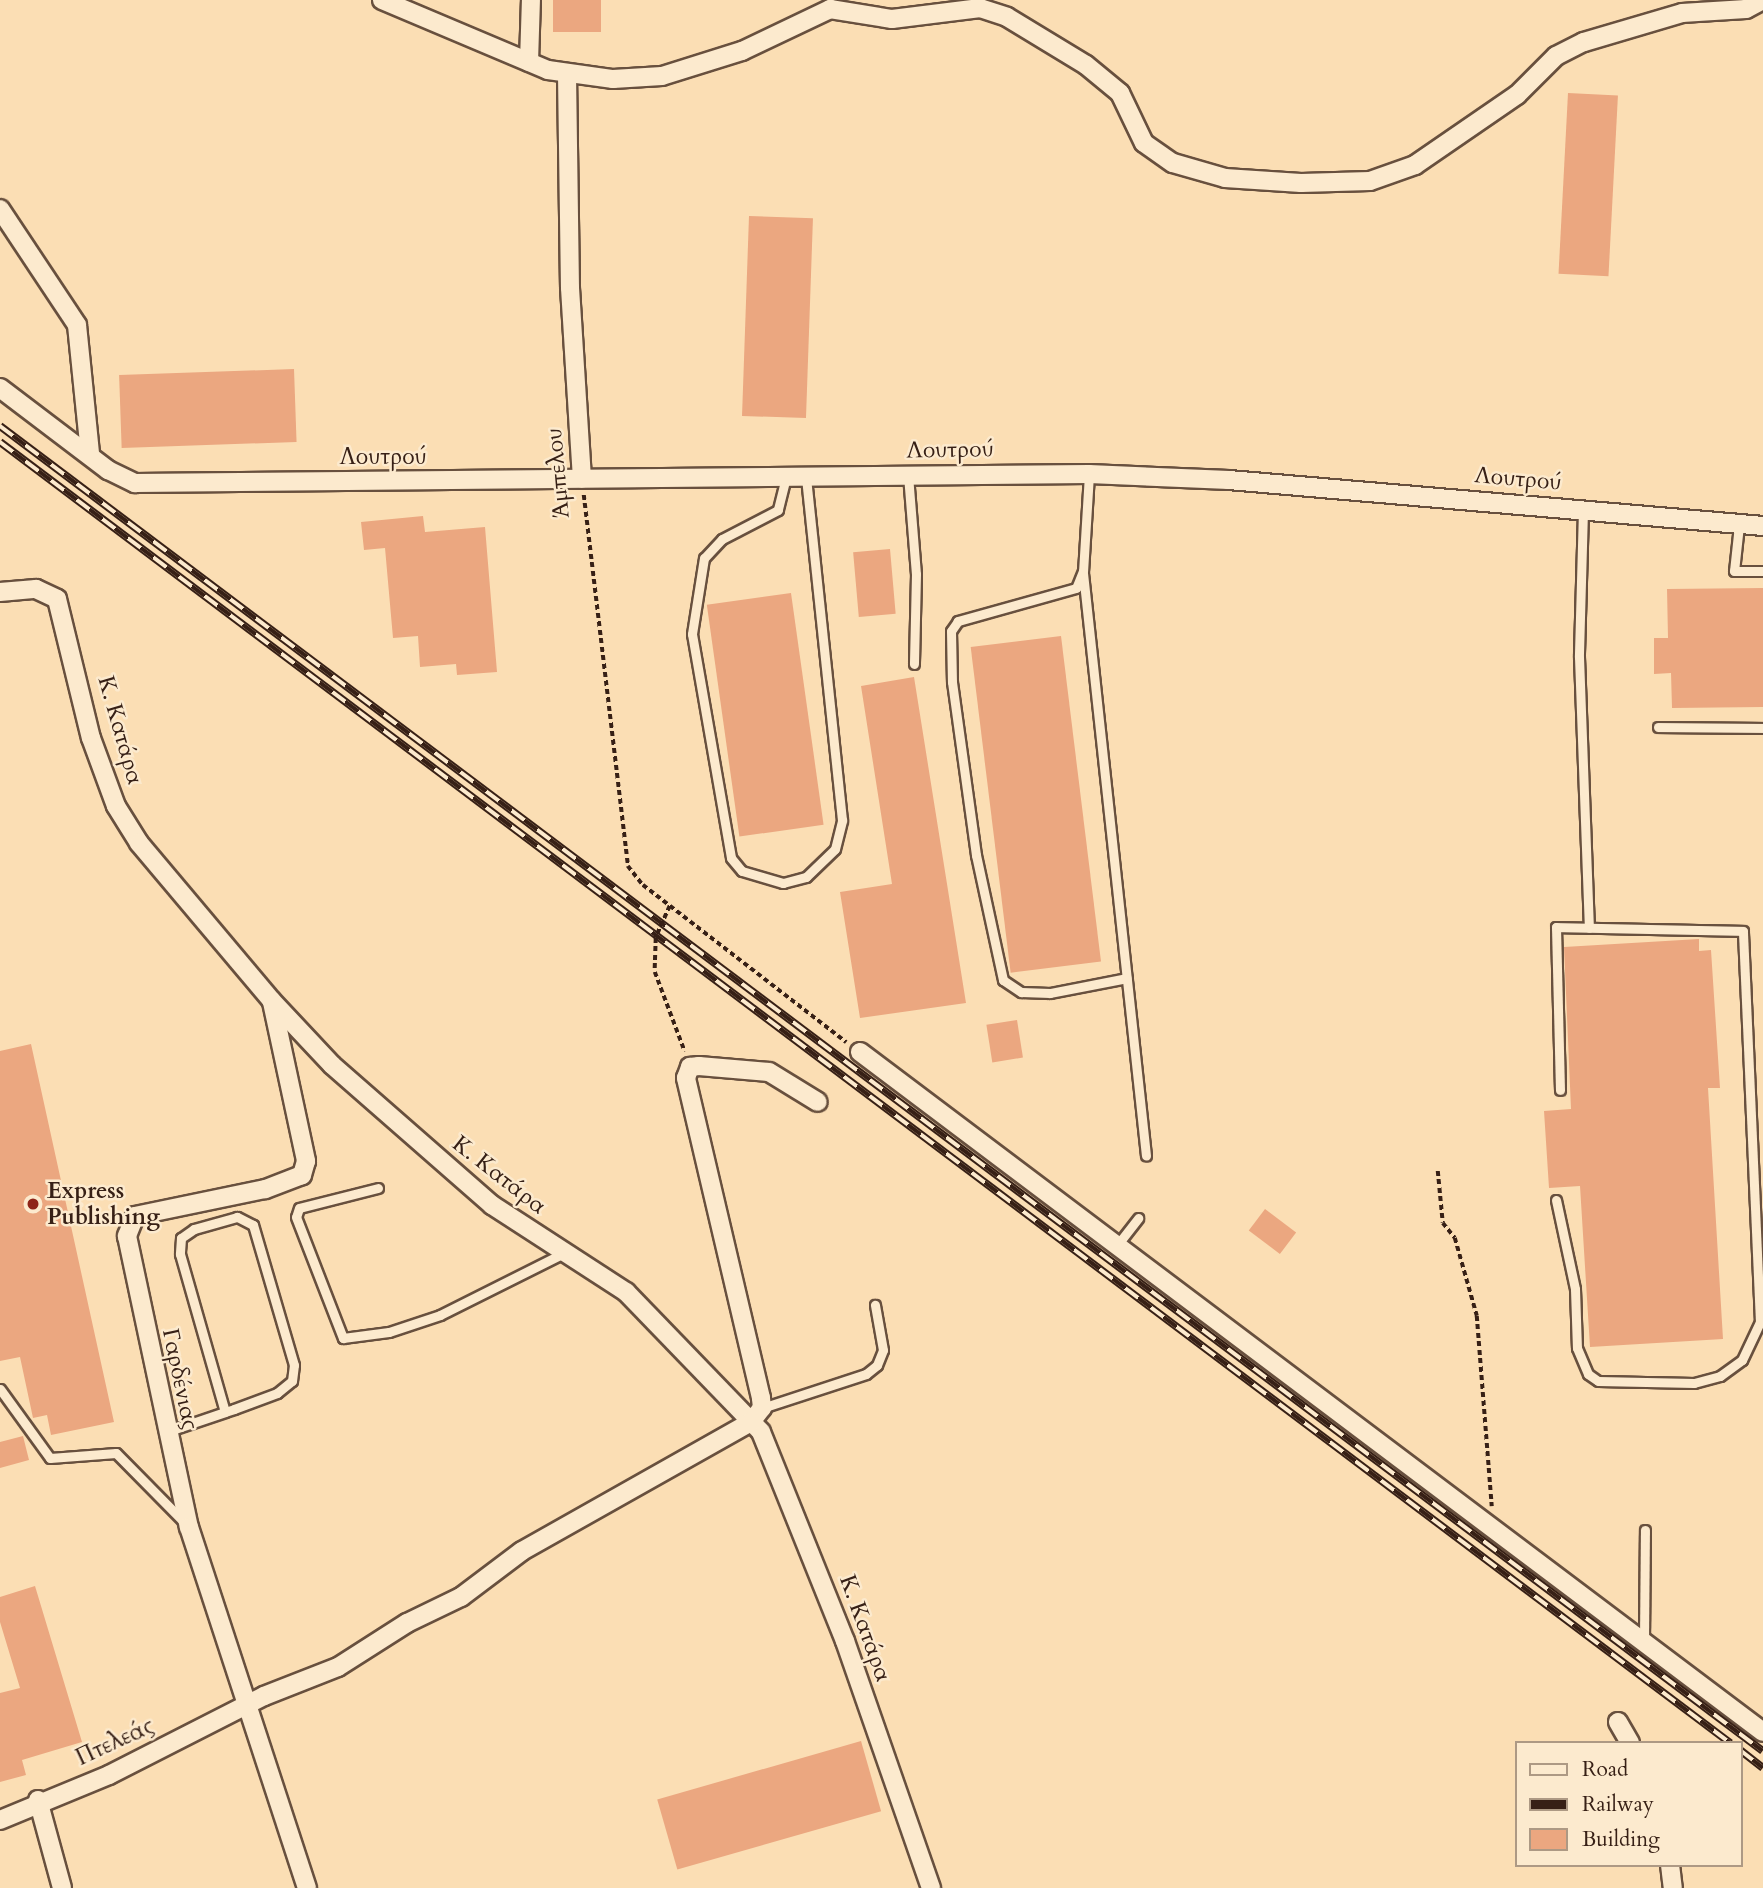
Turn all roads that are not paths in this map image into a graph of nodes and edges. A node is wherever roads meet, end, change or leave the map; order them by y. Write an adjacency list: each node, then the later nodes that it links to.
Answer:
1 (382, 0): 4 (street)
2 (531, 0): 4 (street)
3 (1763, 0): 5 (street)
4 (529, 62): 5 (street)
5 (567, 74): 13 (street, Άμπελου)
6 (0, 209): 8 (street)
7 (0, 388): 8 (street)
8 (90, 452): 13 (street, Λουτρού)
9 (1088, 474): 10 (street, Λουτρού); 14 (street, Λουτρού); 17 (lane)
10 (908, 475): 12 (street, Λουτρού); 20 (lane)
11 (786, 477): 12 (street, Λουτρού); 12 (lane); 13 (street, Λουτρού)
12 (807, 477)
13 (582, 479)
14 (1583, 508): 15 (street, Λουτρού); 23 (lane)
15 (1739, 525): 16 (street, Λουτρού); 18 (lane)
16 (1763, 526)
17 (1083, 571): 24 (lane); 24 (lane)
18 (1763, 571)
19 (0, 592): 25 (street, Κ. Κατάρα)
20 (914, 664)
21 (1658, 727): 22 (lane)
22 (1763, 728)
23 (1589, 928): 27 (lane); 31 (lane)
24 (1127, 978): 29 (lane)
25 (271, 1000): 34 (street, Κ. Κατάρα); 39 (street, Γαρδένιας)
26 (860, 1052): 33 (street)
27 (1560, 1090)
28 (818, 1102): 38 (street)
29 (1146, 1156)
30 (378, 1188): 34 (lane)
31 (1556, 1200)
32 (1138, 1218): 33 (lane)
33 (1118, 1244): 42 (street)
34 (567, 1251): 38 (street, Κ. Κατάρα)
35 (875, 1306): 38 (lane)
36 (0, 1388): 40 (lane)
37 (225, 1412): 37 (lane); 39 (lane)
38 (757, 1415): 43 (street, Πτελεάς); 52 (street, Κ. Κατάρα)
39 (166, 1432): 40 (street, Γαρδένιας)
40 (189, 1527): 43 (street, Γαρδένιας)
41 (1645, 1530): 42 (lane)
42 (1644, 1639): 45 (street)
43 (248, 1703): 47 (street, Πτελεάς); 51 (street, Γαρδένιας)
44 (1618, 1722): 46 (street)
45 (1763, 1732)
46 (1629, 1741)
47 (38, 1800): 48 (street, Πτελεάς); 50 (street)
48 (0, 1820)
49 (1670, 1867): 53 (street)
50 (62, 1888)
51 (307, 1888)
52 (931, 1888)
53 (1673, 1888)

